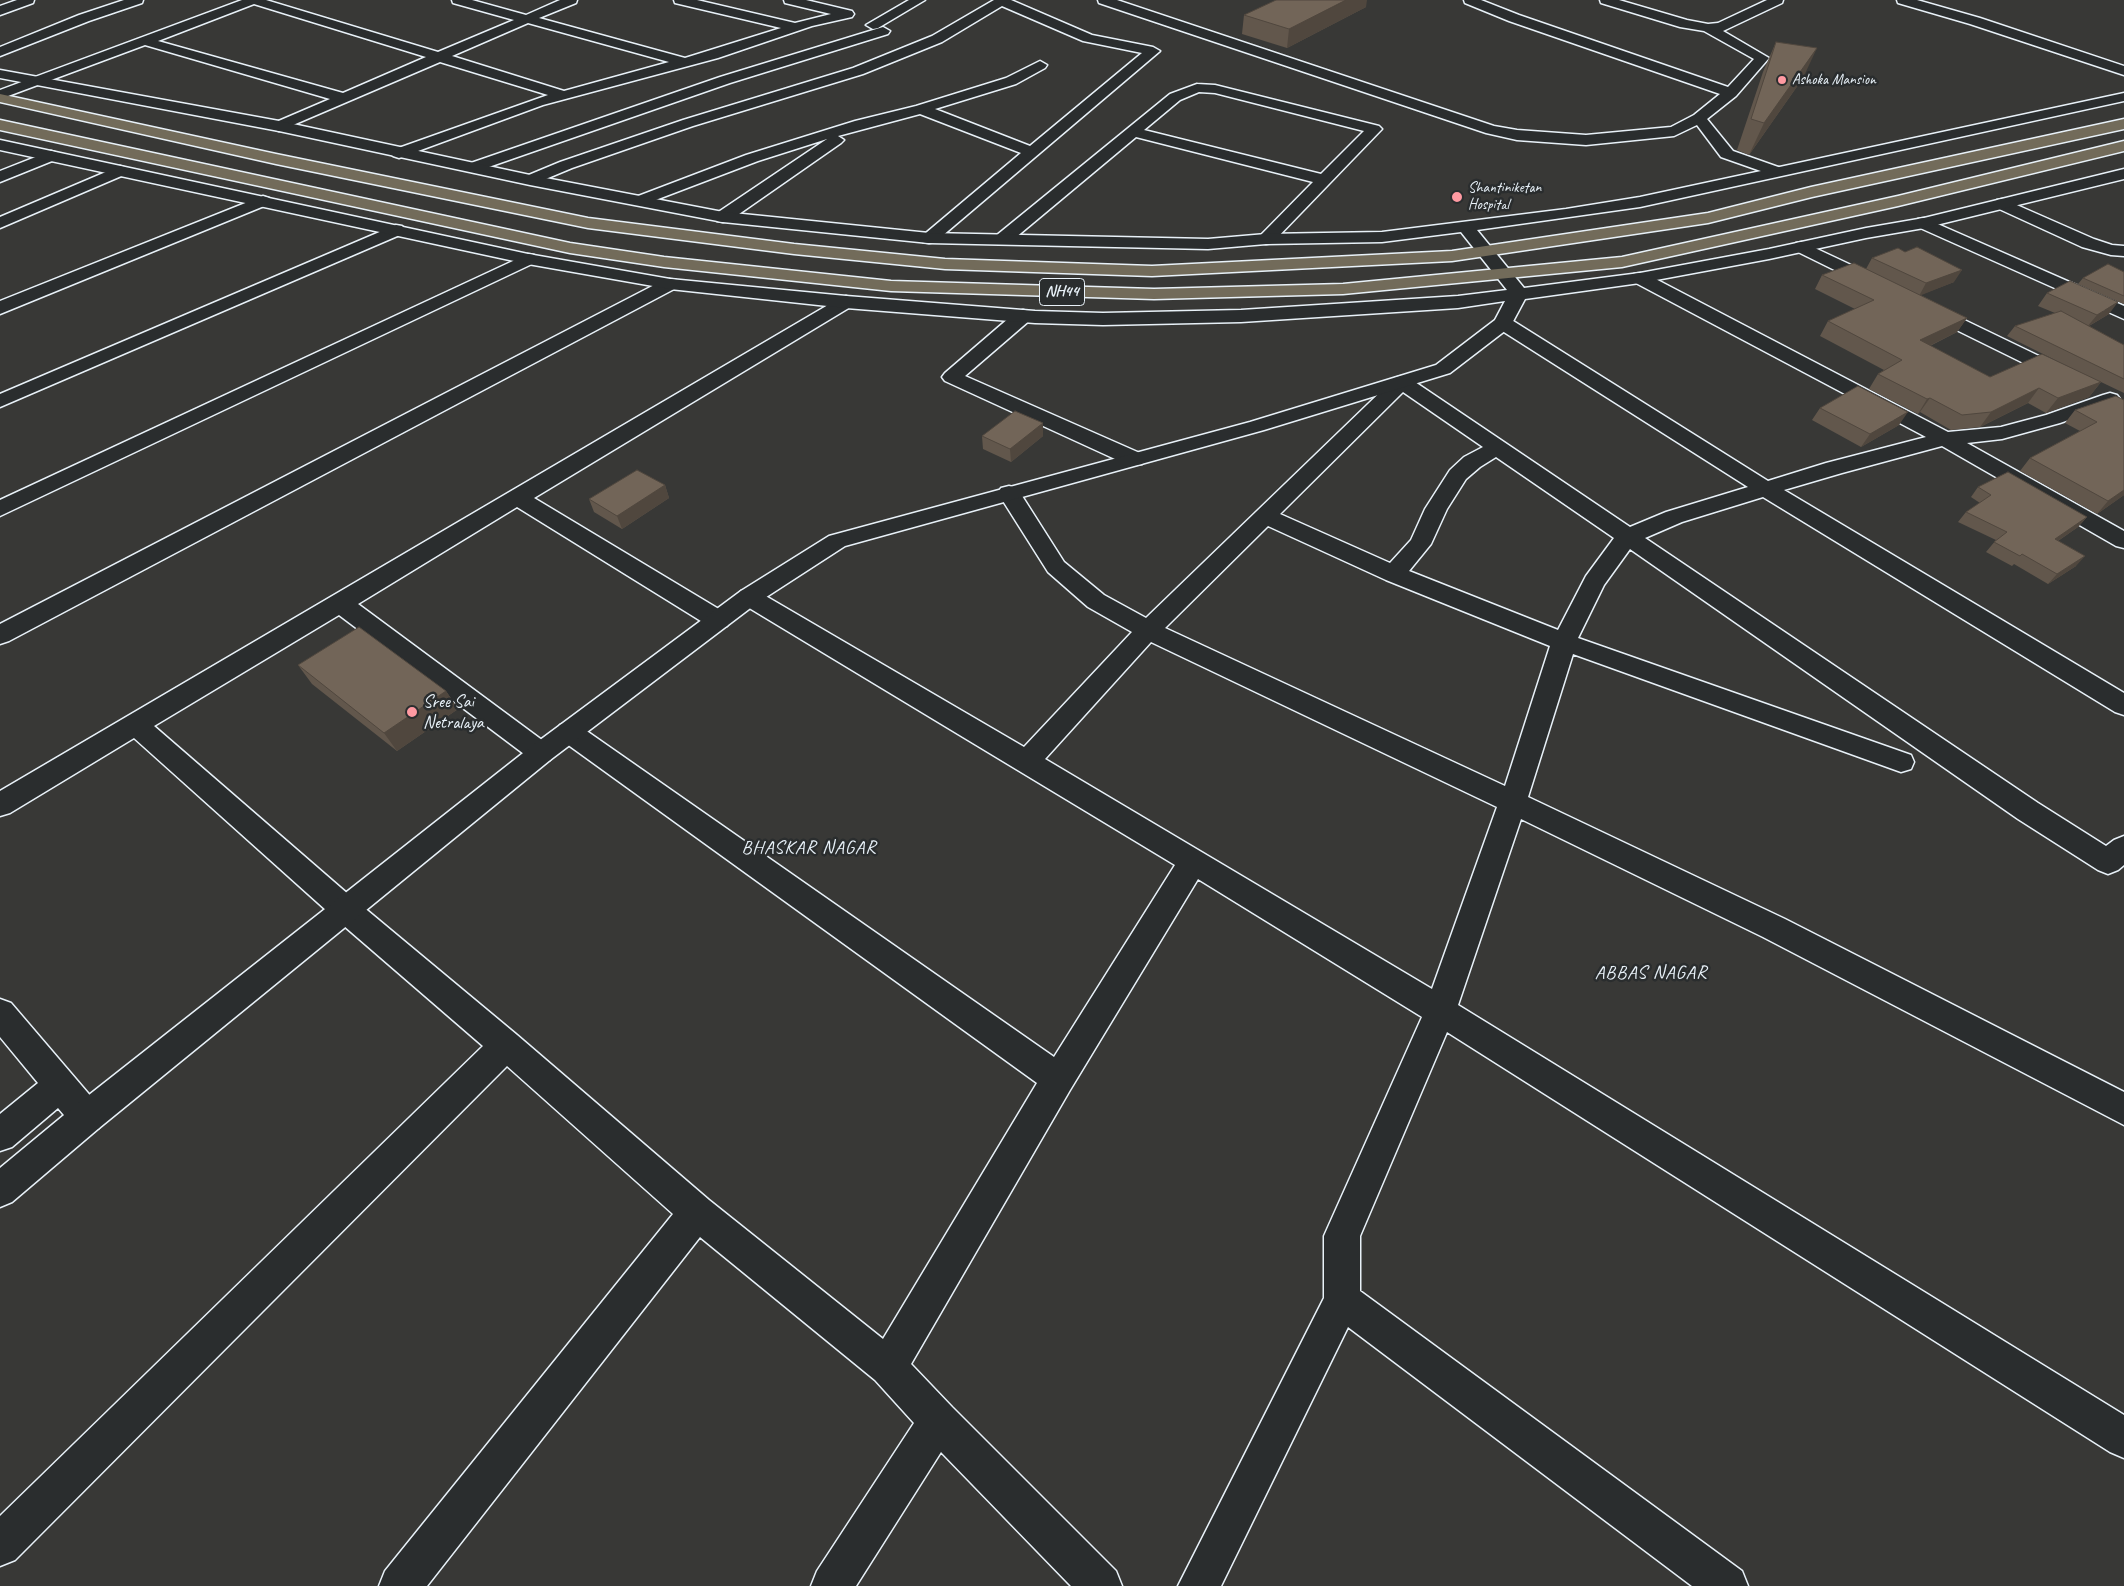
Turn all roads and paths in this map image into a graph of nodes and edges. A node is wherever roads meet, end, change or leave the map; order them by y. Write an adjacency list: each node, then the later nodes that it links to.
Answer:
1 (28, 0): 18 (street)
2 (137, 0): 24 (street)
3 (254, 0): 23 (street); 25 (street)
4 (458, 0): 19 (street)
5 (571, 0): 19 (street)
6 (680, 0): 21 (street)
7 (790, 0): 17 (street)
8 (829, 0): 17 (street)
9 (919, 0): 20 (street)
10 (1002, 0): 45 (street); 54 (street)
11 (1104, 0): 37 (street)
12 (1470, 0): 31 (street)
13 (1606, 0): 22 (street)
14 (1754, 0): 16 (street)
15 (1902, 0): 28 (street)
16 (1773, 2): 22 (street)
17 (816, 6): 20 (street)
18 (0, 10)
19 (527, 19): 25 (street); 26 (street)
20 (860, 19): 21 (street); 48 (street)
21 (796, 27): 26 (street)
22 (1708, 28): 31 (street)
23 (145, 41): 30 (street); 35 (street)
24 (0, 52)
25 (440, 57): 32 (street); 35 (street)
26 (685, 62): 32 (street)
27 (1040, 65): 36 (street)
28 (2124, 71)
29 (0, 74): 30 (street)
30 (37, 81): 34 (street); 41 (street)
31 (1732, 93): 37 (street)
32 (564, 95): 46 (street)
33 (2124, 96): 50 (street)
34 (0, 97): 68 (highway, NH44)
35 (344, 98): 41 (street)
36 (921, 109): 38 (street); 45 (street)
37 (1699, 118): 50 (street)
38 (860, 124): 56 (street); 58 (street)
39 (2124, 124): 68 (highway, NH44)
40 (0, 126): 70 (highway, NH44)
41 (278, 126): 46 (street)
42 (1134, 132): 53 (street); 53 (street); 64 (street)
43 (0, 145): 47 (street)
44 (2124, 146): 70 (highway, NH44)
45 (1032, 152): 63 (street)
46 (399, 153): 48 (street)
47 (51, 156): 49 (street); 52 (street)
48 (474, 167): 54 (street)
49 (120, 170): 55 (street); 59 (street)
50 (1775, 171): 61 (street)
51 (2124, 174): 57 (street)
52 (0, 177)
53 (1322, 179): 65 (street)
54 (530, 180): 56 (street)
55 (263, 201): 62 (street); 77 (street)
56 (639, 201): 58 (street)
57 (2003, 204): 60 (street); 67 (street)
58 (723, 217): 63 (street)
59 (0, 223)
60 (1924, 223): 66 (street); 78 (street)
61 (1466, 228): 65 (street); 68 (street)
62 (396, 230): 69 (street); 82 (street)
63 (929, 238): 64 (street)
64 (1003, 239): 65 (street)
65 (1266, 239)
66 (1802, 247): 71 (street); 73 (street)
67 (2124, 251)
68 (1485, 252): 70 (street)
69 (528, 259): 72 (street); 90 (street)
70 (1504, 274): 74 (street)
71 (1640, 278): 74 (street); 84 (street)
72 (670, 284): 75 (street); 99 (street)
73 (1890, 290)
74 (1519, 293): 79 (street); 80 (street)
75 (846, 302): 79 (street); 89 (street)
76 (1917, 303): 83 (street)
77 (0, 308)
78 (2124, 313)
79 (1023, 316): 86 (street)
80 (1503, 323): 81 (street); 87 (street)
81 (1402, 382): 85 (street); 86 (street); 91 (street)
82 (0, 401)
83 (2118, 401): 84 (street)
84 (1945, 439): 87 (street); 93 (street)
85 (1496, 448): 92 (street); 94 (street)
86 (1134, 460): 88 (street)
87 (1766, 489): 92 (street); 101 (street)
88 (1009, 493): 95 (street); 98 (street)
89 (518, 498): 96 (street); 97 (street)
90 (0, 509)
91 (1266, 516): 94 (street); 98 (street)
92 (1627, 537): 100 (street); 109 (street)
93 (2124, 541)
94 (1394, 574): 100 (street)
95 (749, 597): 97 (street); 105 (street)
96 (339, 602): 102 (street); 104 (street)
97 (718, 620): 103 (street)
98 (1148, 630): 105 (street); 107 (street)
99 (0, 635)
100 (1564, 642): 106 (street); 107 (street)
101 (2124, 705)
102 (135, 724): 108 (street); 111 (street)
103 (569, 732): 104 (street); 115 (street)
104 (541, 753): 111 (street)
105 (1027, 761): 110 (street)
106 (1901, 762)
107 (1513, 802): 112 (street); 117 (street)
108 (0, 805)
109 (2124, 848)
110 (1193, 862): 112 (street); 115 (street)
111 (346, 910): 114 (street); 118 (street)
112 (1440, 1011): 122 (street); 125 (street)
113 (0, 1013): 116 (street)
114 (506, 1045): 121 (street); 126 (street)
115 (1058, 1079): 123 (street)
116 (60, 1086): 118 (street); 119 (street)
117 (2124, 1109)
118 (87, 1117): 120 (street)
119 (0, 1135)
120 (0, 1190)
121 (697, 1212): 123 (street); 127 (street)
122 (1342, 1300): 130 (street); 131 (street)
123 (888, 1367): 124 (street)
124 (938, 1421): 128 (street); 129 (street)
125 (2124, 1438)
126 (0, 1545)
127 (400, 1586)
128 (832, 1586)
129 (1101, 1586)
130 (1199, 1586)
131 (1727, 1586)

